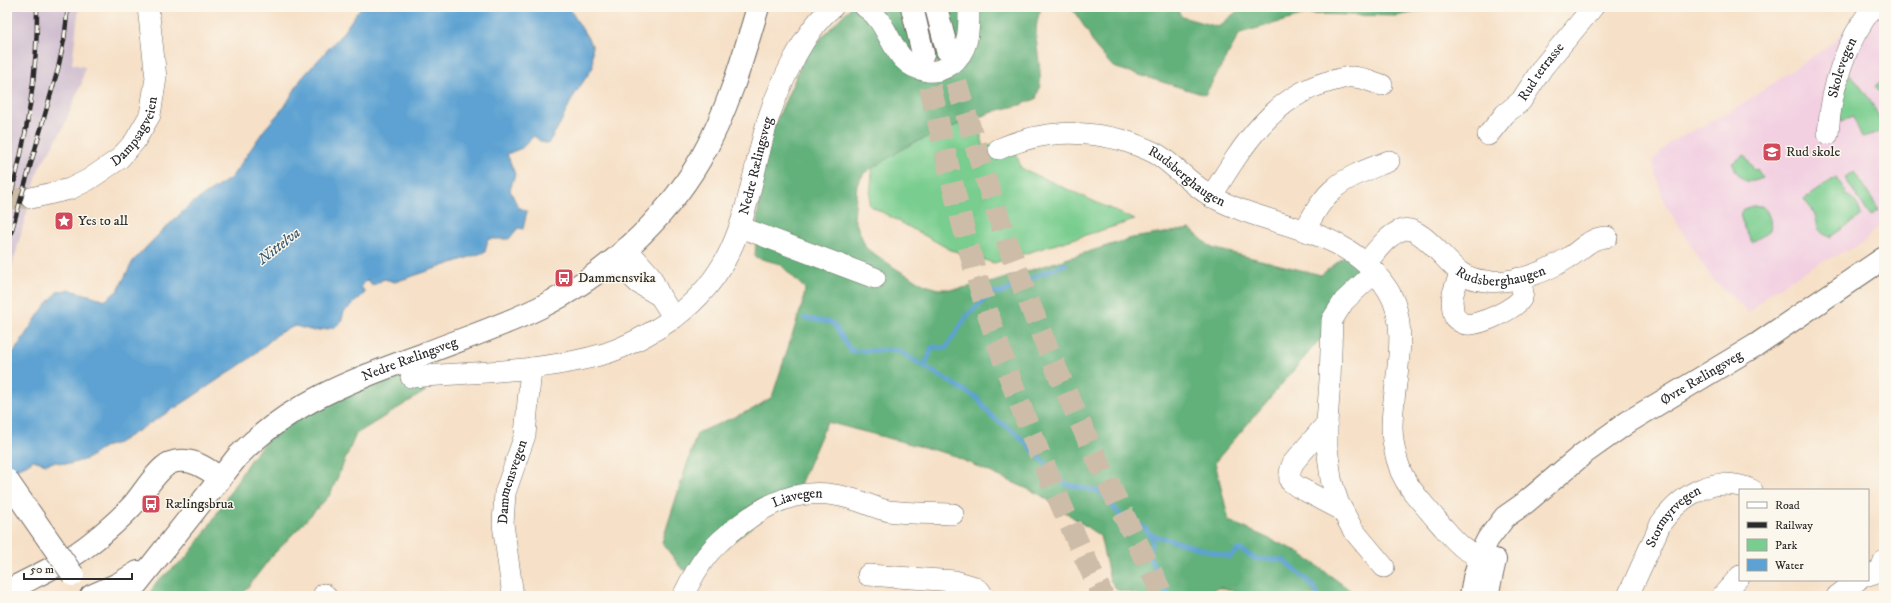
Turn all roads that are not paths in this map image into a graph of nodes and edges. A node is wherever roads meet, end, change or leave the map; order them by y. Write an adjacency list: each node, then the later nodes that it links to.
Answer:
1 (148, 7): 18 (street, Dampsagveien)
2 (758, 7): 22 (main road, Nedre Rælingsveg)
3 (832, 7): 19 (street, Nedre Rælingsveg)
4 (865, 7): 7 (street)
5 (912, 7): 11 (main road)
6 (936, 7): 10 (main road)
7 (969, 7)
8 (1593, 7): 14 (street, Rud terrasse)
9 (1873, 7): 13 (street, Skolevegen)
10 (947, 50)
11 (923, 54)
12 (1382, 85): 17 (street)
13 (1828, 134)
14 (1488, 135)
15 (1000, 149): 17 (street, Rudsberghaugen)
16 (1389, 161): 20 (street)
17 (1211, 197): 20 (street, Rudsberghaugen)
18 (31, 198)
19 (740, 227): 26 (street); 28 (street, Nedre Rælingsveg)
20 (1305, 230): 24 (street, Rudsberghaugen)
21 (1607, 237): 27 (street, Rudsberghaugen)
22 (620, 254): 28 (street); 32 (main road, Nedre Rælingsveg)
23 (1884, 258): 37 (main road, Øvre Rælingsveg)
24 (1371, 268): 25 (street, Rudsberghaugen); 31 (street, Rudsberghaugen); 37 (street, Rudsberghaugen)
25 (1461, 273): 27 (street, Rudsberghaugen); 27 (street)
26 (875, 278)
27 (1519, 278)
28 (674, 318): 29 (street, Nedre Rælingsveg)
29 (531, 368): 30 (street, Nedre Rælingsveg); 47 (street, Dammensvegen)
30 (412, 377)
31 (1327, 423): 35 (street, Rudsberghaugen); 35 (street)
32 (220, 478): 38 (main road, Nedre Rælingsveg); 43 (main road)
33 (7, 480): 44 (main road, bridge)
34 (1749, 489): 52 (street, Stormyrvegen)
35 (1342, 510): 39 (street, Rudsberghaugen)
36 (953, 514): 48 (street, Liavegen)
37 (1486, 554): 50 (main road, Øvre Rælingsveg); 51 (main road, Øvre Rælingsveg)
38 (153, 562): 45 (main road, Nedre Rælingsveg); 46 (main road, Nedre Rælingsveg)
39 (1384, 567)
40 (868, 575): 49 (street)
41 (1739, 577): 53 (street)
42 (1857, 581): 54 (street)
43 (7, 591)
44 (87, 596)
45 (91, 596)
46 (125, 596)
47 (513, 596)
48 (683, 596)
49 (983, 596)
50 (1471, 596)
51 (1487, 596)
52 (1628, 596)
53 (1722, 596)
54 (1837, 596)

